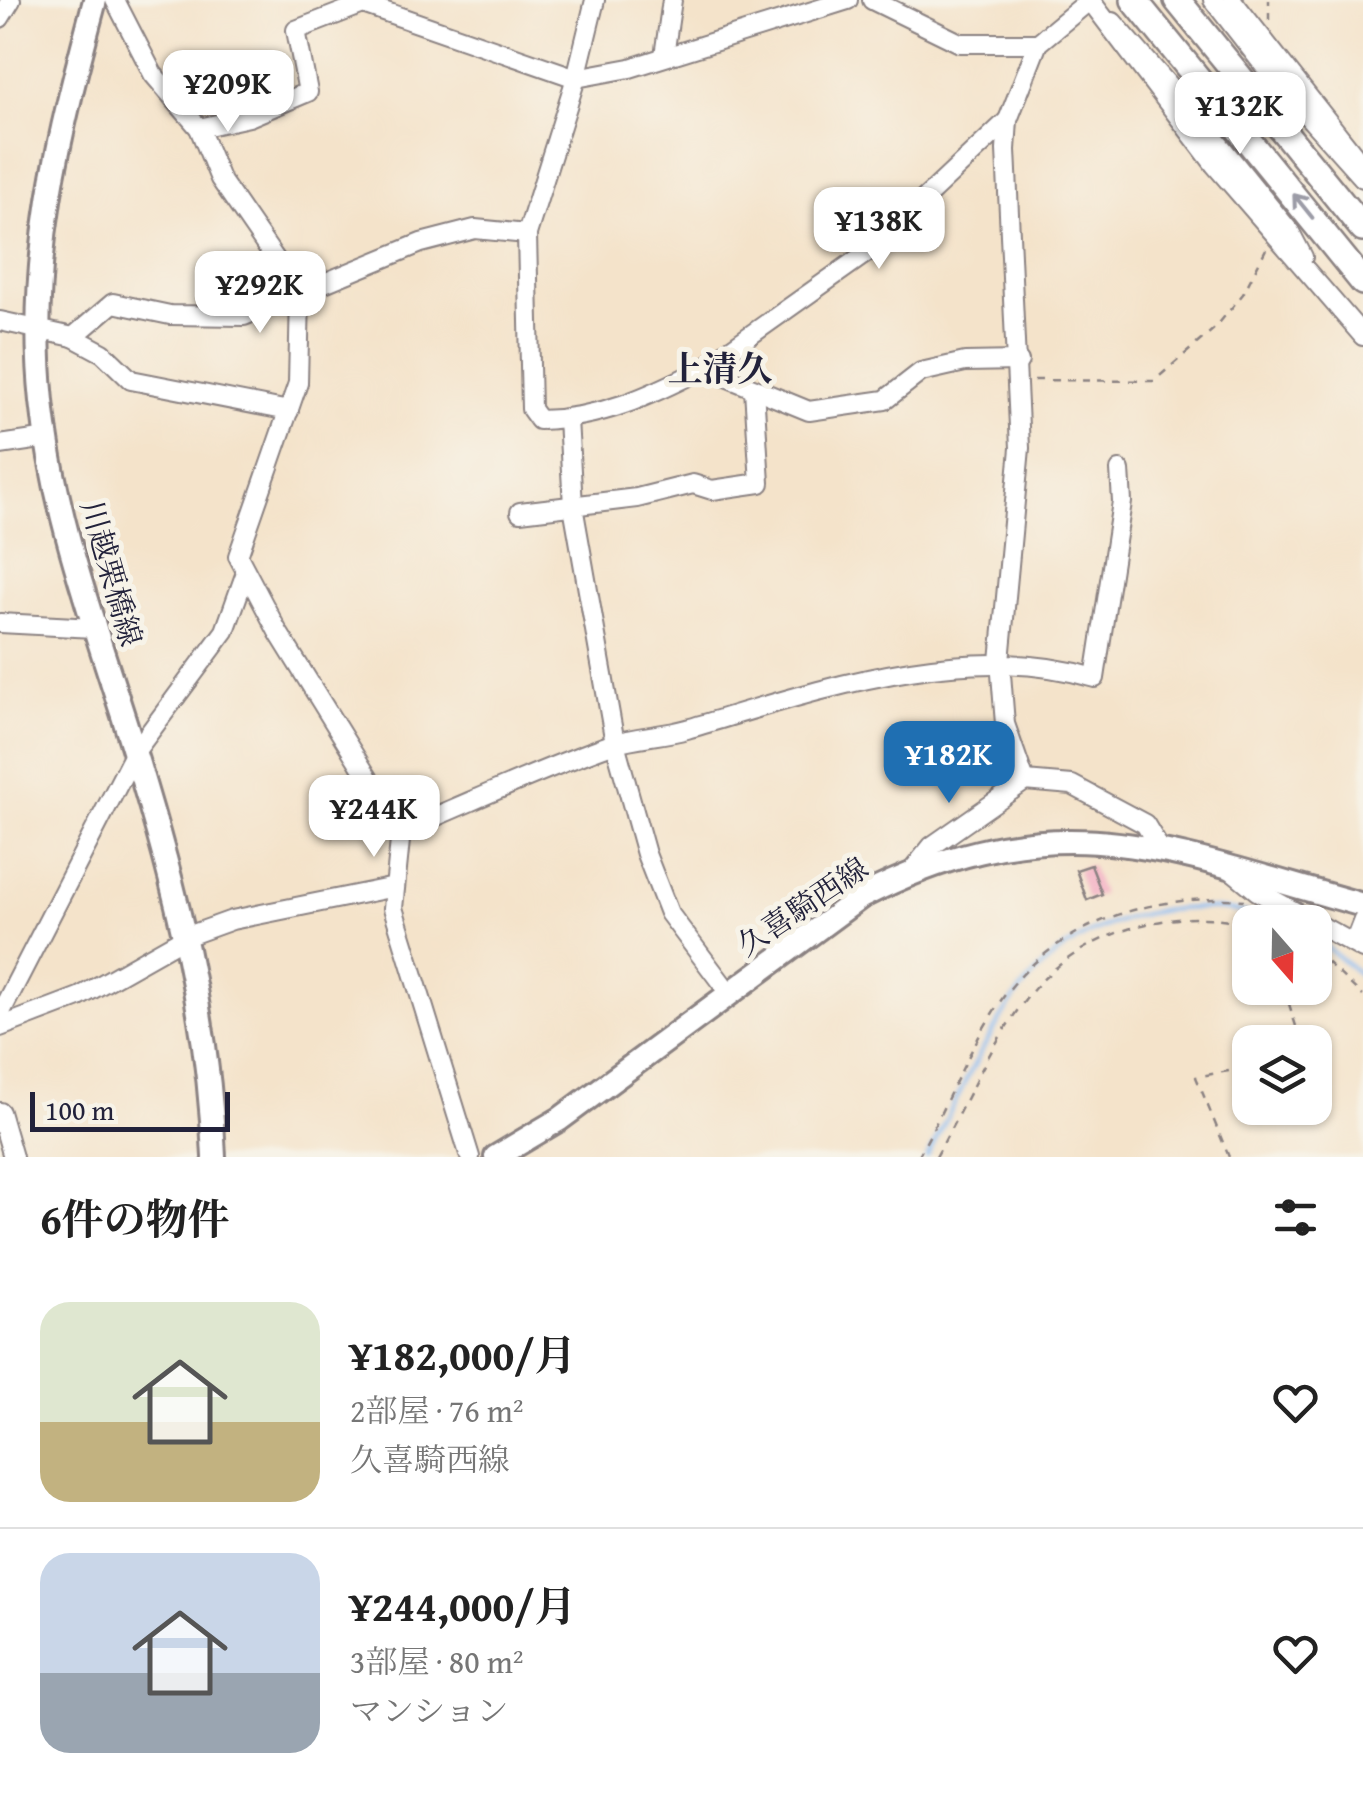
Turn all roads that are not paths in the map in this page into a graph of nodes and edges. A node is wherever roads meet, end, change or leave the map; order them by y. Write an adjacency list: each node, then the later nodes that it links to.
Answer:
1 (12, 0): 13 (street)
2 (95, 0): 27 (main road, 川越栗橋線)
3 (115, 0): 18 (street)
4 (595, 0): 16 (street)
5 (672, 0): 15 (street)
6 (848, 0): 15 (street)
7 (872, 0): 14 (street)
8 (1134, 0): 24 (highway, one-way to 8)
9 (1176, 0): 21 (highway)
10 (1213, 0): 20 (street)
11 (1232, 0): 19 (street)
12 (1092, 3): 14 (street); 23 (street); 23 (street)
13 (0, 18)
14 (1038, 43): 17 (street)
15 (664, 56): 16 (street)
16 (576, 78): 18 (street); 22 (street)
17 (1008, 120): 30 (street); 31 (street)
18 (200, 128): 25 (street)
19 (1363, 166)
20 (1363, 178)
21 (1363, 229)
22 (527, 234): 25 (street); 34 (street)
23 (1310, 274): 28 (street)
24 (1363, 282)
25 (300, 295): 29 (street); 33 (street)
26 (0, 321): 27 (street)
27 (41, 331): 29 (street); 35 (main road, 川越栗橋線)
28 (1363, 336)
29 (73, 337): 33 (street)
30 (704, 368): 32 (street); 34 (street)
31 (1020, 370): 32 (street); 43 (street)
32 (754, 389): 38 (street)
33 (289, 411): 40 (street)
34 (568, 420): 38 (street)
35 (48, 438): 36 (street); 42 (main road, 川越栗橋線)
36 (0, 445)
37 (1120, 470): 43 (street)
38 (572, 506): 39 (street); 44 (street)
39 (520, 512)
40 (245, 575): 45 (street); 47 (street)
41 (0, 623): 42 (street)
42 (94, 628): 45 (main road, 川越栗橋線)
43 (1000, 661): 44 (street); 46 (street)
44 (615, 743): 47 (street); 56 (street)
45 (134, 752): 54 (main road, 川越栗橋線); 57 (street)
46 (1026, 782): 48 (street); 50 (street)
47 (401, 831): 51 (street)
48 (1160, 848): 49 (main road, 久喜騎西線); 50 (main road, 久喜騎西線)
49 (1229, 868): 52 (main road, 久喜騎西線); 55 (street)
50 (911, 872): 56 (main road, 久喜騎西線)
51 (395, 887): 54 (street); 62 (street)
52 (1363, 905)
53 (1363, 920): 55 (street)
54 (185, 937): 58 (street); 61 (main road, 川越栗橋線)
55 (1358, 946)
56 (729, 993): 63 (main road, 久喜騎西線)
57 (0, 1014)
58 (0, 1027)
59 (0, 1112): 60 (street)
60 (13, 1157)
61 (214, 1157)
62 (470, 1157)
63 (496, 1157)

